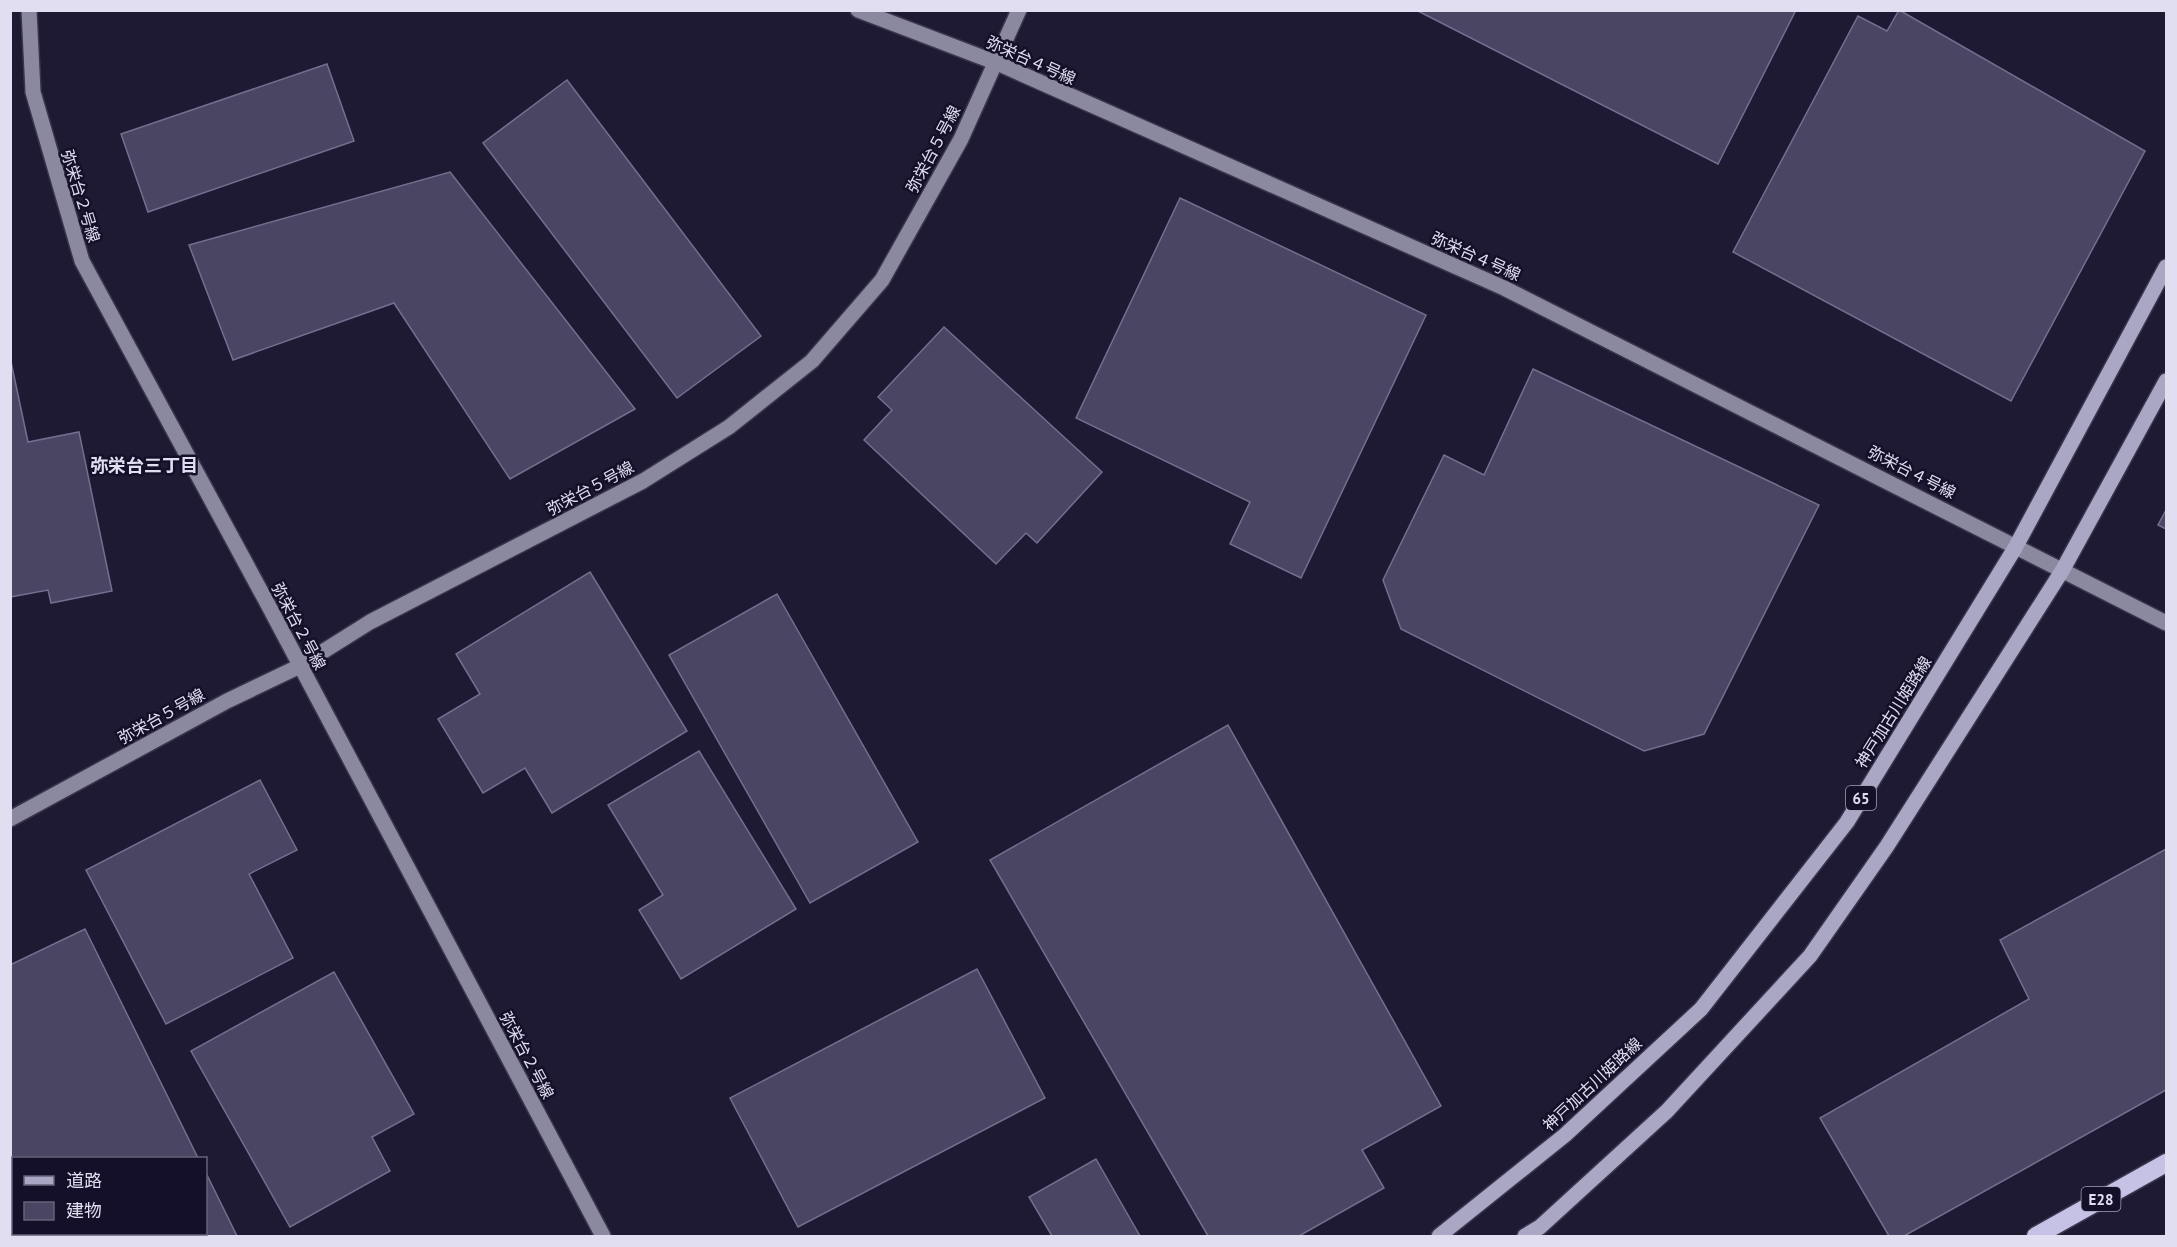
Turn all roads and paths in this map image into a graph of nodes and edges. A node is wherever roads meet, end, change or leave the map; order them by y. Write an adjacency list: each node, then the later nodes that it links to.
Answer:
1 (28, 10): 10 (street, 弥栄台２号線)
2 (858, 10): 4 (street, 弥栄台４号線)
3 (1019, 10): 4 (street, 弥栄台５号線)
4 (997, 63): 7 (street, 弥栄台４号線); 10 (street, 弥栄台５号線)
5 (2166, 267): 7 (main road, 神戸加古川姫路線 / 65)
6 (2166, 381): 8 (main road)
7 (2015, 548): 8 (street, 弥栄台４号線); 14 (main road, 神戸加古川姫路線 / 65)
8 (2062, 571): 9 (street, 弥栄台４号線); 15 (main road)
9 (2166, 622)
10 (300, 666): 11 (street, 弥栄台５号線); 13 (street, 弥栄台２号線)
11 (10, 819)
12 (2166, 1163): 16 (highway, E28)
13 (603, 1236)
14 (1439, 1236)
15 (1525, 1236)
16 (2036, 1236)

